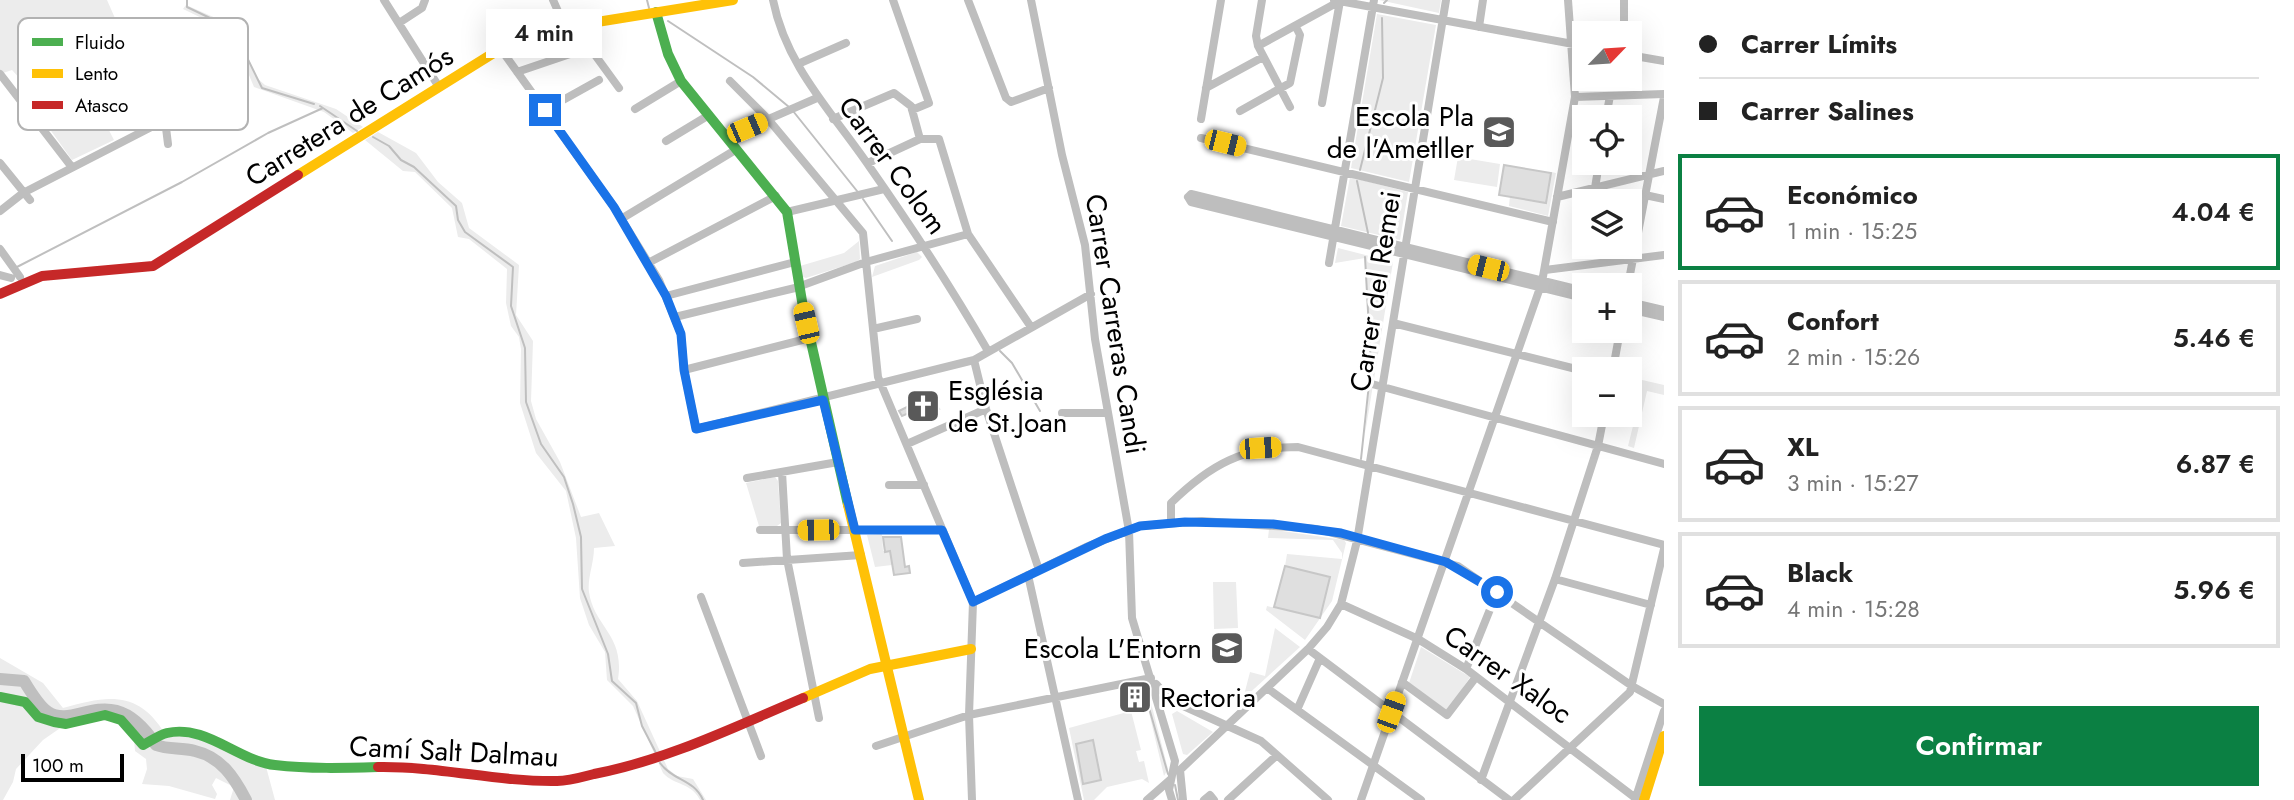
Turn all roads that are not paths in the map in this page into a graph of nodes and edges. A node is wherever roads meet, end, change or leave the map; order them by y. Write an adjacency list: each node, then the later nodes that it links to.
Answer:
1 (384, 0): 20 (street)
2 (425, 0): 20 (street)
3 (553, 0): 22 (street)
4 (733, 0): 17 (street, Carretera de Camós)
5 (773, 0): 33 (street, Carrer Colom)
6 (893, 0): 55 (street)
7 (968, 0): 41 (street)
8 (1031, 0): 41 (street, Carrer Carreras Candi)
9 (1221, 0): 42 (street)
10 (1262, 0): 27 (street)
11 (1446, 0): 18 (street, Carrer del Remei)
12 (1483, 0): 24 (street)
13 (1568, 0): 26 (street)
14 (1624, 0): 19 (street)
15 (1337, 1): 16 (street); 23 (street); 50 (street)
16 (1373, 4): 18 (street); 75 (street)
17 (656, 12): 21 (street, Carretera de Camós); 37 (street)
18 (1442, 20): 24 (street); 80 (street, Carrer del Remei)
19 (1624, 21)
20 (399, 23): 39 (street)
21 (590, 24): 22 (street, Carretera de Camós); 40 (street)
22 (565, 27): 28 (street, Carretera de Camós)
23 (1296, 27): 27 (street); 43 (street)
24 (1479, 27): 26 (street)
25 (846, 43): 33 (street)
26 (1572, 44)
27 (1258, 46): 30 (street)
28 (500, 48): 34 (street); 39 (street, Carretera de Camós)
29 (576, 52): 34 (street)
30 (1263, 57): 42 (street); 43 (street)
31 (1642, 57): 32 (street)
32 (1664, 61)
33 (799, 64): 49 (street, Carrer Colom)
34 (517, 72): 54 (street)
35 (0, 74): 47 (street)
36 (598, 79): 54 (street)
37 (681, 81): 53 (street); 57 (street)
38 (730, 81): 59 (street)
39 (439, 87): 105 (street, Carretera de Camós)
40 (619, 88)
41 (1049, 88): 110 (street, Carrer Carreras Candi)
42 (1206, 88): 58 (street)
43 (1280, 88): 52 (street); 56 (street)
44 (1575, 91): 48 (street)
45 (1664, 95): 46 (street); 77 (street)
46 (1610, 96): 48 (street); 51 (street)
47 (18, 97)
48 (1575, 97): 84 (street)
49 (817, 98): 59 (street); 60 (street, Carrer Colom)
50 (1322, 103)
51 (1608, 105)
52 (1290, 107)
53 (635, 109)
54 (545, 110): 90 (street)
55 (912, 110): 60 (street); 67 (street)
56 (1240, 111)
57 (709, 115): 65 (street); 68 (street)
58 (1201, 118)
59 (768, 119): 65 (street); 86 (street)
60 (833, 119): 72 (street, Carrer Colom)
61 (43, 130): 73 (street)
62 (145, 130): 64 (street)
63 (166, 130): 69 (street)
64 (141, 132): 73 (street)
65 (727, 137): 70 (street)
66 (1201, 138): 75 (street)
67 (920, 139): 72 (street); 92 (street)
68 (666, 141)
69 (168, 144)
70 (737, 149): 83 (street); 90 (street)
71 (0, 163): 81 (street)
72 (868, 163): 79 (street, Carrer Colom)
73 (71, 166): 81 (street)
74 (1664, 170): 77 (street)
75 (1344, 172): 80 (street); 93 (street)
76 (1597, 175): 78 (street)
77 (1648, 175): 78 (street); 82 (street)
78 (1595, 188): 84 (street)
79 (884, 189): 86 (street); 94 (street, Carrer Colom)
80 (1415, 189): 91 (street); 96 (street, Carrer del Remei)
81 (23, 193): 87 (street); 88 (street)
82 (1645, 195): 85 (street); 98 (street)
83 (776, 196): 89 (street); 101 (street)
84 (1557, 197): 91 (street)
85 (1664, 199)
86 (836, 200): 89 (street); 100 (street)
87 (30, 201)
88 (0, 211)
89 (787, 212): 99 (street)
90 (621, 219): 101 (street)
91 (1553, 222): 103 (street)
92 (968, 234): 94 (street); 120 (street)
93 (1334, 234): 93 (street); 96 (street); 102 (street)
94 (925, 248): 100 (street); 123 (street, Carrer Colom)
95 (0, 249): 105 (street)
96 (1405, 251): 107 (street); 119 (street, Carrer del Remei)
97 (1664, 255): 98 (street)
98 (1632, 260): 103 (street); 104 (street)
99 (795, 262): 106 (street); 112 (street)
100 (866, 262): 106 (street); 121 (street)
101 (648, 263): 112 (street)
102 (1329, 263)
103 (1545, 270): 107 (street)
104 (1630, 273)
105 (14, 277): 109 (street, Carretera de Camós)
106 (799, 285): 116 (street); 122 (street)
107 (1541, 285): 108 (street); 111 (street); 124 (street)
108 (1572, 289)
109 (0, 294)
110 (1091, 294): 120 (street); 134 (street, Carrer Carreras Candi)
111 (1572, 294)
112 (666, 296): 116 (street)
113 (1642, 305): 114 (street)
114 (1664, 310)
115 (1642, 312): 117 (street)
116 (675, 317): 127 (street)
117 (1664, 317)
118 (917, 319): 121 (street)
119 (1393, 323): 124 (street); 130 (street, Carrer del Remei)
120 (1031, 327): 123 (street)
121 (873, 329): 129 (street)
122 (810, 338): 127 (street); 131 (street)
123 (988, 351): 125 (street)
124 (1518, 354): 126 (street); 135 (street)
125 (974, 360): 129 (street); 132 (street)
126 (1572, 367)
127 (684, 370): 131 (street)
128 (1372, 384): 130 (street)
129 (881, 386): 131 (street); 137 (street)
130 (1383, 387): 135 (street); 141 (street, Carrer del Remei)
131 (823, 400): 139 (street)
132 (986, 409): 137 (street); 160 (street)
133 (1062, 413): 134 (street)
134 (1107, 413): 153 (street, Carrer Carreras Candi)
135 (1496, 417): 138 (street); 146 (street)
136 (1602, 427): 138 (street)
137 (907, 444): 145 (street)
138 (1598, 446): 140 (street); 147 (street)
139 (838, 462): 142 (street); 151 (street)
140 (1664, 464)
141 (1369, 465): 146 (street); 148 (street); 154 (street, Carrer del Remei)
142 (782, 472): 143 (street); 150 (street)
143 (747, 478)
144 (889, 485): 145 (street)
145 (924, 485): 152 (street)
146 (1469, 492): 147 (street); 158 (street)
147 (1573, 520): 155 (street); 162 (street)
148 (1171, 523): 153 (street); 154 (street)
149 (760, 530): 150 (street)
150 (785, 530): 151 (street); 157 (street)
151 (855, 530): 152 (street); 156 (street)
152 (942, 530): 165 (street)
153 (1129, 531): 160 (street); 177 (street, Carrer Carreras Candi)
154 (1357, 538): 158 (street); 168 (street, Carrer del Remei)
155 (1664, 547): 166 (street)
156 (861, 555): 157 (street); 174 (street)
157 (787, 559): 159 (street); 181 (street)
158 (1446, 562): 163 (street); 170 (street)
159 (743, 563)
160 (1039, 569): 161 (street)
161 (1028, 575): 165 (street); 182 (street)
162 (1556, 579): 166 (street); 169 (street)
163 (1497, 592): 169 (street); 175 (street)
164 (701, 597): 193 (street)
165 (973, 602): 171 (street)
166 (1651, 602): 167 (street); 179 (street)
167 (1664, 603)
168 (1341, 604): 170 (street, Carrer Xaloc); 172 (street, Carrer del Remei)
169 (1541, 621): 179 (street); 184 (street)
170 (1418, 639): 175 (street, Carrer Xaloc); 178 (street)
171 (971, 649): 174 (street, Camí Salt Dalmau); 191 (street)
172 (1308, 649): 173 (street); 180 (street, Carrer del Remei)
173 (1320, 657): 187 (street); 189 (street)
174 (886, 666): 181 (street, Camí Salt Dalmau); 196 (street)
175 (1466, 669): 176 (street, Carrer Xaloc)
176 (1476, 677): 178 (street); 184 (street, Carrer Xaloc)
177 (1151, 678): 182 (street); 186 (street); 188 (street, Carrer Carreras Candi)
178 (1402, 682): 189 (street)
179 (1632, 686): 185 (street); 199 (street)
180 (1266, 688): 187 (street); 194 (street, Carrer del Remei)
181 (814, 691): 192 (street); 193 (street, Camí Salt Dalmau)
182 (1056, 696): 191 (street); 213 (street)
183 (0, 697): 193 (street, Camí Salt Dalmau)
184 (1511, 701): 199 (street, Carrer Xaloc); 207 (street)
185 (1664, 704)
186 (1179, 705): 188 (street); 194 (street)
187 (1297, 710): 204 (street)
188 (1161, 712): 203 (street, Carrer Carreras Candi)
189 (1391, 712): 204 (street); 207 (street)
190 (1664, 712): 222 (street)
191 (969, 715): 196 (street); 212 (street)
192 (819, 718)
193 (748, 722): 201 (street)
194 (1227, 726): 202 (street); 205 (street, Carrer del Remei)
195 (1664, 736): 222 (street)
196 (902, 737): 198 (street); 211 (street)
197 (1664, 745): 206 (street)
198 (876, 746)
199 (1573, 748): 221 (street); 222 (street, Carrer Xaloc)
200 (1664, 751): 206 (street)
201 (761, 755)
202 (1278, 755): 210 (street); 218 (street)
203 (1175, 761): 205 (street); 208 (street)
204 (1372, 764): 219 (street); 220 (street)
205 (1185, 765): 208 (street)
206 (1659, 766): 223 (street)
207 (1481, 780): 221 (street)
208 (1172, 781): 209 (street); 214 (street); 215 (street)
209 (1184, 798)
210 (1320, 798)
211 (919, 800)
212 (972, 800)
213 (1078, 800)
214 (1147, 800)
215 (1172, 800)
216 (1204, 800): 217 (street)
217 (1214, 800)
218 (1228, 800)
219 (1361, 800)
220 (1421, 800)
221 (1514, 800)
222 (1638, 800)
223 (1650, 800)

